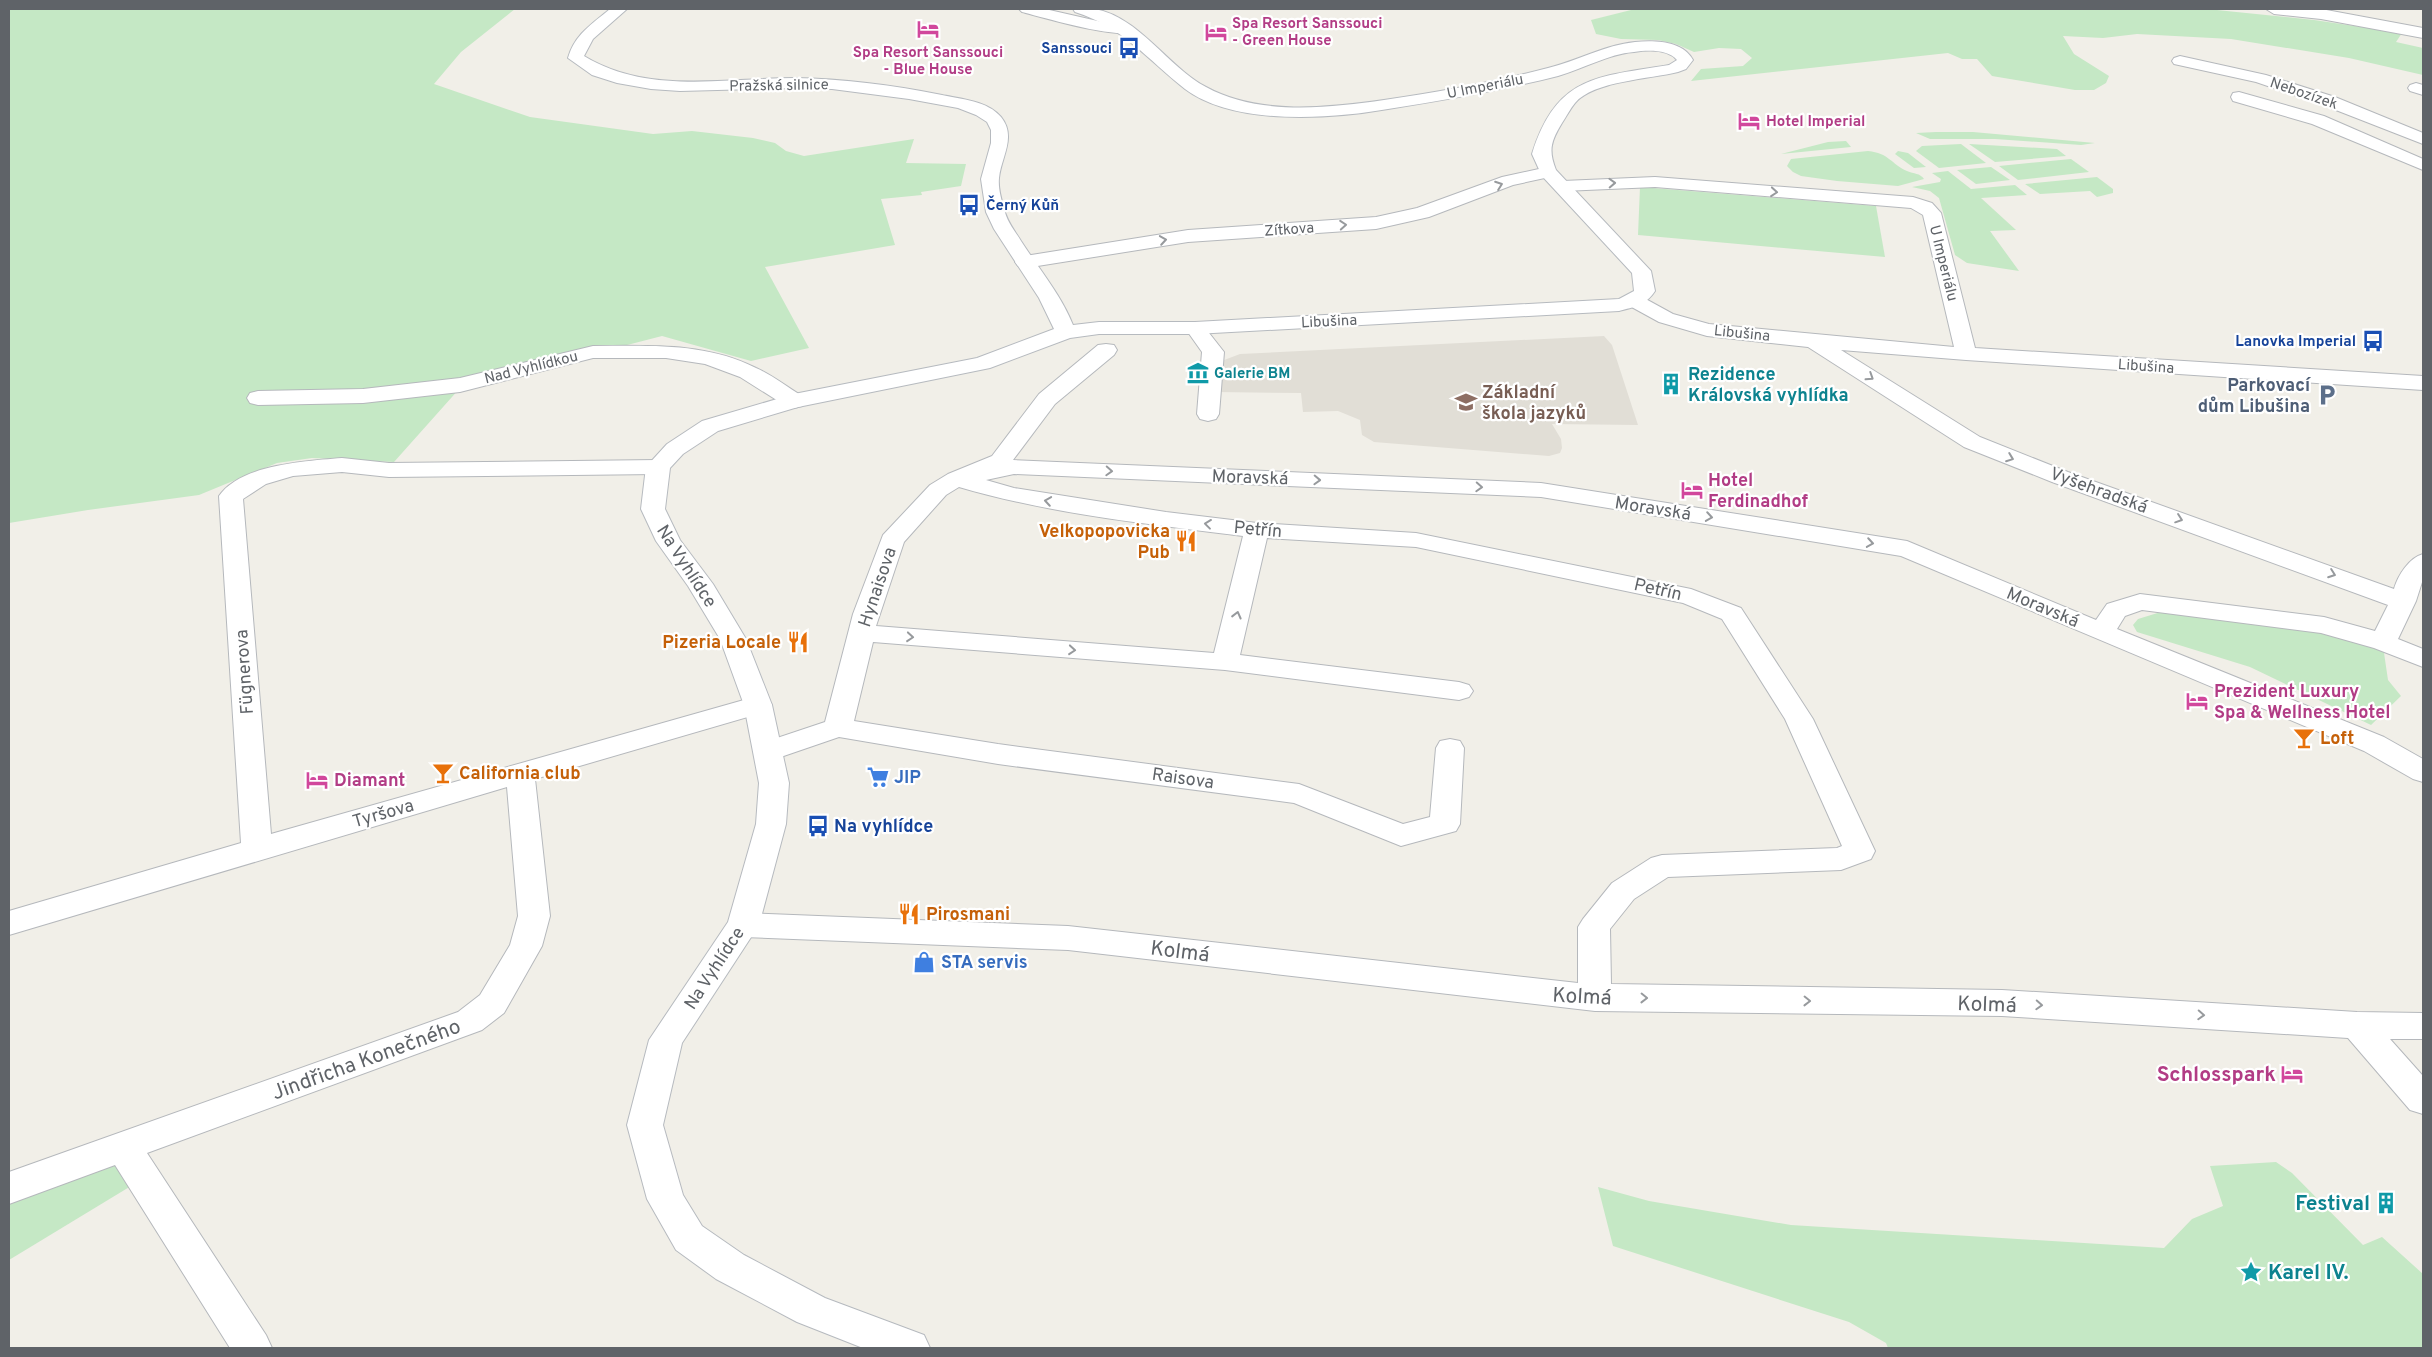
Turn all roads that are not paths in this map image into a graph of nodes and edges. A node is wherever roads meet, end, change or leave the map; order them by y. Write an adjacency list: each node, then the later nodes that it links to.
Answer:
1 (619, 9): 13 (street, Pražská silnice)
2 (1027, 9): 5 (street)
3 (1080, 9): 5 (street, U Imperiálu)
4 (2274, 9): 6 (street)
5 (1126, 30): 11 (street, U Imperiálu)
6 (2423, 33)
7 (2180, 61): 9 (street, Nebozízek)
8 (2239, 97): 10 (street, Nebozízek)
9 (2423, 139)
10 (2423, 165)
11 (1548, 172): 12 (street); 13 (street, Zítkova, one-way to 11)
12 (1563, 186): 14 (street); 19 (street, U Imperiálu, one-way to 19)
13 (1025, 262): 16 (street, Pražská silnice)
14 (1635, 301): 15 (street, Libušina); 17 (street, Libušina)
15 (1195, 328): 16 (street, Libušina); 23 (street)
16 (1066, 332): 22 (street)
17 (1814, 341): 19 (street, Libušina); 28 (street, Vyšehradská, one-way to 28)
18 (1106, 350): 25 (street, Hynaisova)
19 (1966, 354): 20 (street, Libušina)
20 (2423, 383)
21 (258, 398): 22 (street, Nad Vyhlídkou)
22 (794, 401): 24 (street)
23 (1208, 414)
24 (658, 467): 35 (street, Na Vyhlídce); 41 (street, Fügnerova)
25 (956, 478): 26 (street, Petřín, one-way to 25); 29 (street, Moravská, one-way to 29); 30 (street, Hynaisova)
26 (1257, 530): 33 (street, one-way to 26); 44 (street, Petřín)
27 (2423, 562): 28 (street)
28 (2403, 601): 31 (street)
29 (2100, 632): 31 (street); 39 (street, Moravská)
30 (862, 633): 33 (street, one-way to 33); 36 (street, Hynaisova)
31 (2383, 642): 32 (street)
32 (2423, 659)
33 (1226, 662): 34 (street)
34 (1458, 691)
35 (758, 705): 38 (street, Na Vyhlídce); 40 (street, Tyršova)
36 (838, 728): 37 (street, Raisova); 38 (street)
37 (1450, 748)
38 (769, 751): 43 (street, Na Vyhlídce)
39 (2423, 772)
40 (520, 774): 41 (street, Tyršova); 48 (street, Jindřicha Konečného)
41 (257, 849): 42 (street, Tyršova)
42 (9, 923)
43 (743, 925): 44 (street, Kolmá); 51 (street, Na Vyhlídce)
44 (1595, 998): 45 (street, Kolmá, one-way to 45)
45 (2357, 1025): 46 (street, Kolmá); 47 (street)
46 (2423, 1026)
47 (2423, 1100)
48 (124, 1148): 49 (street, Jindřicha Konečného); 50 (street)
49 (9, 1188)
50 (252, 1348)
51 (910, 1348)

